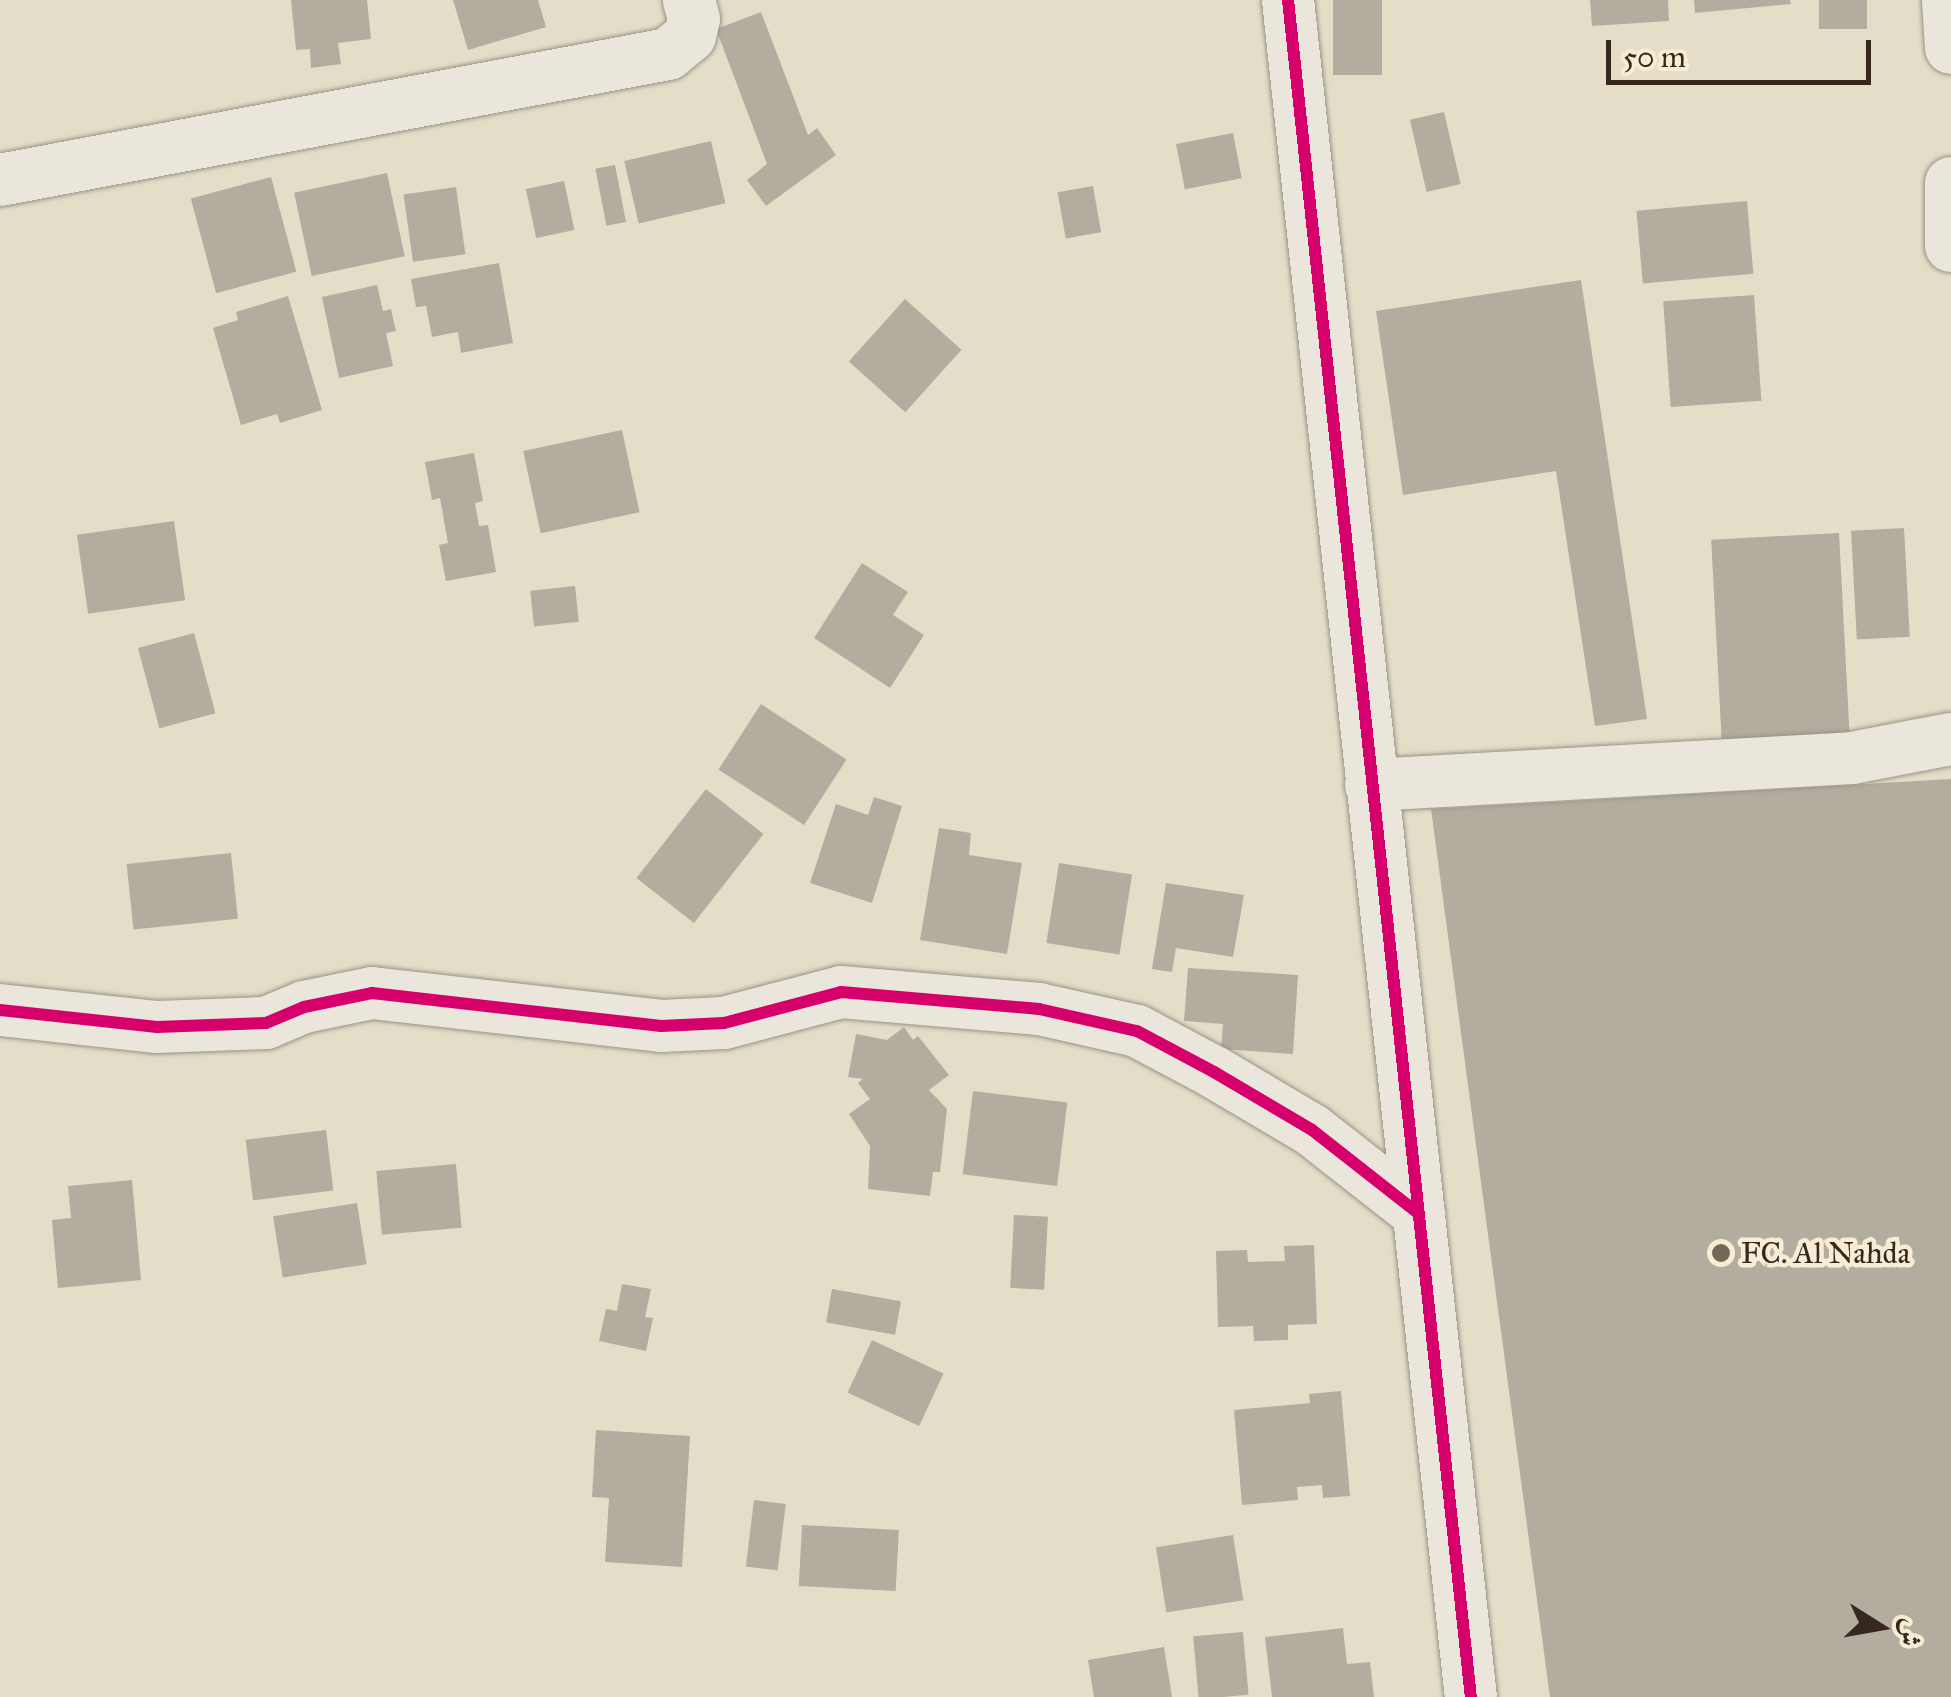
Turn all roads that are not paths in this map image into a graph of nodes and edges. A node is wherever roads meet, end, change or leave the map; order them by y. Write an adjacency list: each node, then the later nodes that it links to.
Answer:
1 (689, 0): 5 (street)
2 (1288, 0): 9 (street)
3 (1948, 0): 4 (street)
4 (1951, 48)
5 (0, 180)
6 (1951, 183): 7 (street)
7 (1951, 246)
8 (1951, 739): 9 (street)
9 (1370, 784): 11 (street)
10 (0, 1010): 11 (street)
11 (1419, 1214): 12 (street)
12 (1471, 1697)

